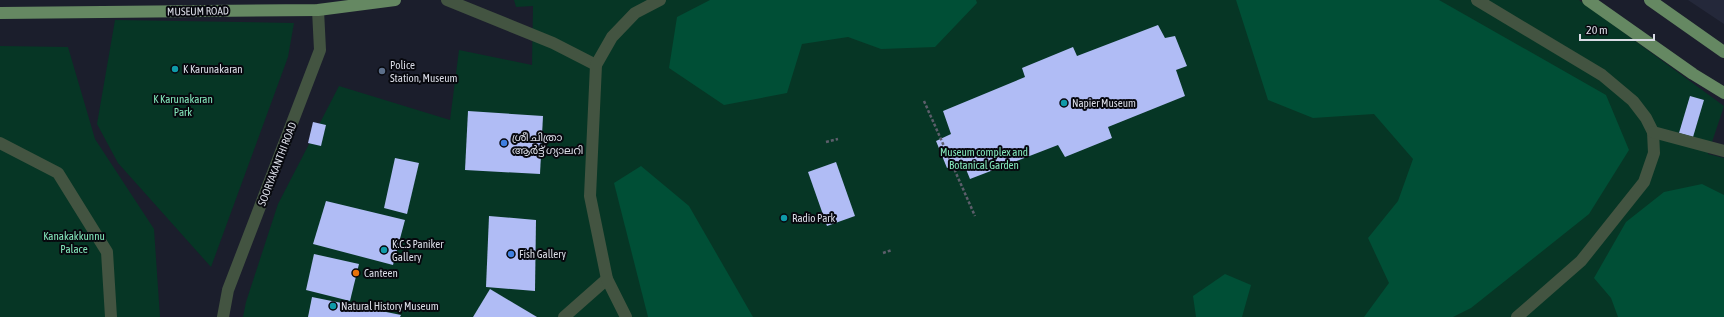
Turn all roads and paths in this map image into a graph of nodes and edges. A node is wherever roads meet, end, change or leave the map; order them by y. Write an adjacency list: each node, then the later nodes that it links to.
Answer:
1 (395, 0): 7 (main road, MUSEUM ROAD)
2 (447, 0): 10 (street)
3 (660, 0): 10 (street)
4 (1477, 0): 13 (street)
5 (1588, 0): 11 (main road)
6 (1650, 0): 9 (main road)
7 (318, 10): 8 (main road, MUSEUM ROAD); 23 (street, SOORYAKANTHI ROAD)
8 (0, 13)
9 (1724, 52)
10 (596, 65): 21 (street)
11 (1724, 93)
12 (924, 101): 18 (path)
13 (1653, 132): 17 (street); 26 (street)
14 (838, 139): 15 (path)
15 (826, 142)
16 (0, 143): 22 (street)
17 (1724, 151)
18 (975, 216)
19 (892, 250): 20 (path)
20 (883, 253)
21 (607, 280): 24 (street); 25 (street)
22 (111, 317)
23 (223, 317)
24 (564, 317)
25 (626, 317)
26 (1517, 317)

